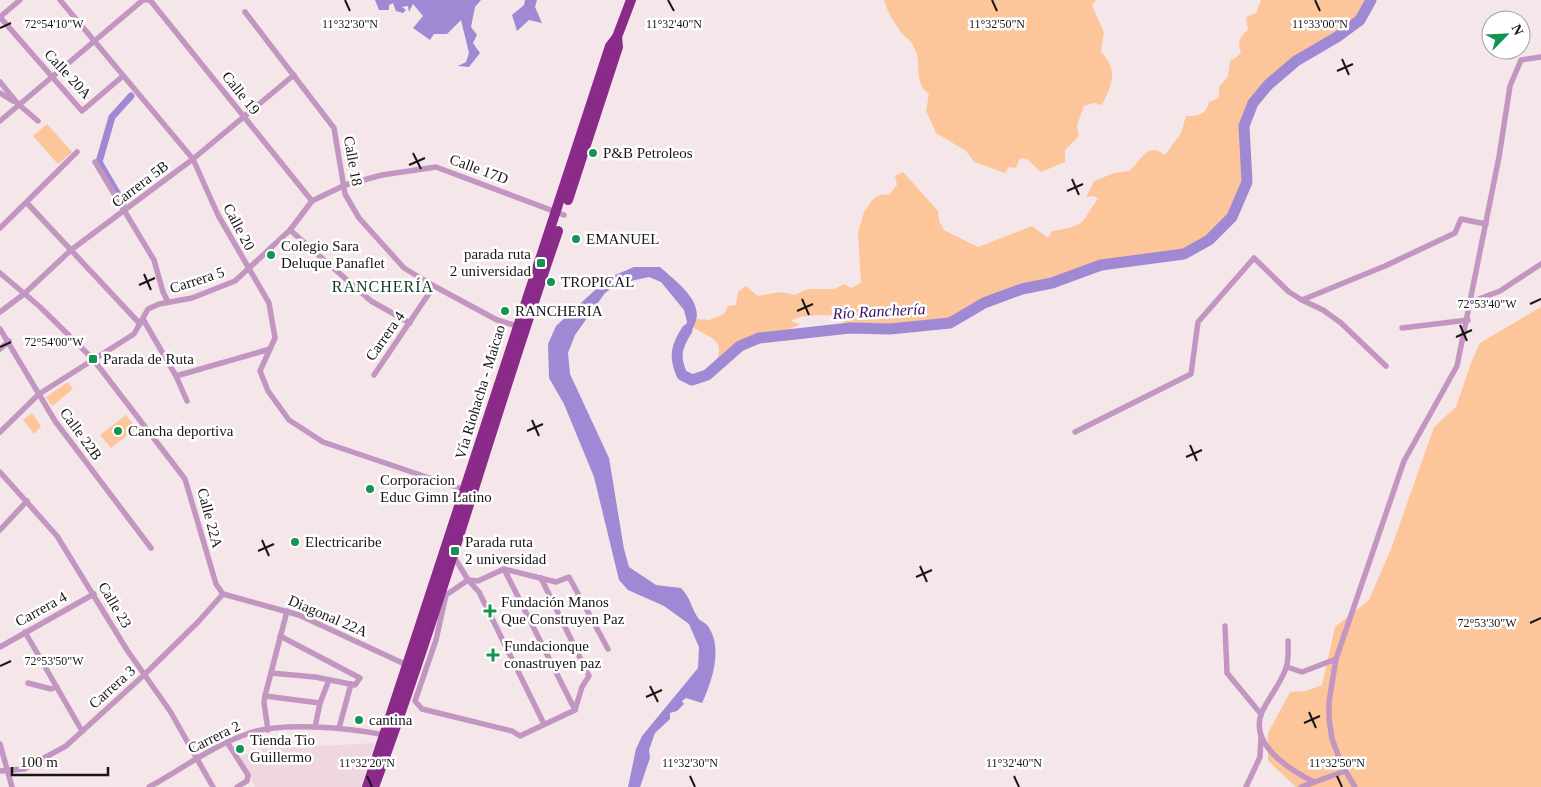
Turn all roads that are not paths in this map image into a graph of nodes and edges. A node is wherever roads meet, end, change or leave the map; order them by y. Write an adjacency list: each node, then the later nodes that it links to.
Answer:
1 (20, 0): 7 (street)
2 (60, 0): 8 (street, Calle 20)
3 (144, 0): 4 (street); 8 (street)
4 (150, 0): 16 (street, Calle 19)
5 (630, 2): 27 (highway, Vía Riohacha - Maicao)
6 (245, 12): 10 (street, Calle 18)
7 (0, 17): 12 (street, Calle 20A)
8 (94, 42): 11 (street, Calle 20); 12 (street)
9 (1538, 57): 28 (street)
10 (294, 75): 16 (street, Carrera 5B); 23 (street, Calle 18)
11 (123, 76): 12 (street, Calle 20A); 20 (street, Calle 20)
12 (51, 77): 15 (street)
13 (0, 82): 15 (street)
14 (0, 92): 15 (street)
15 (18, 104): 17 (street); 18 (street)
16 (245, 118): 20 (street, Carrera 5B); 24 (street, Calle 19)
17 (0, 121)
18 (38, 122)
19 (77, 152): 25 (street)
20 (193, 159): 26 (street, Carrera 5B); 33 (street, Calle 20)
21 (95, 162): 26 (street)
22 (382, 175): 23 (street, Carrera 5); 27 (street, Calle 17D)
23 (345, 185): 24 (street, Carrera 5); 35 (street, Calle 18)
24 (312, 201): 30 (street, Carrera 5)
25 (27, 203): 29 (street); 31 (street)
26 (124, 210): 31 (street, Carrera 5B); 38 (street)
27 (560, 214): 44 (highway, Vía Riohacha - Maicao); 58 (highway, Vía Riohacha - Maicao)
28 (1486, 224): 37 (street); 39 (street)
29 (0, 228)
30 (290, 230): 33 (street, Carrera 5); 43 (street)
31 (71, 250): 36 (street, Carrera 5B); 42 (street)
32 (1541, 264): 39 (street)
33 (250, 268): 38 (street, Carrera 5); 49 (street, Calle 20)
34 (0, 273): 36 (street, Calle 22A)
35 (434, 286): 43 (street, Carrera 4); 44 (street, Calle 18)
36 (24, 294): 40 (street, Carrera 5B); 50 (street, Calle 22A)
37 (1302, 300): 51 (street); 57 (street)
38 (168, 302): 42 (street, Carrera 5)
39 (1471, 302): 41 (street)
40 (0, 312)
41 (1468, 320): 45 (street); 77 (street)
42 (141, 321): 50 (street, Carrera 5); 53 (street)
43 (410, 323): 52 (street, Carrera 4)
44 (517, 326): 58 (highway, Vía Riohacha - Maicao)
45 (1402, 328)
46 (0, 329): 47 (street, Calle 22B)
47 (9, 341): 48 (street); 54 (street, Calle 22B)
48 (0, 349)
49 (270, 349): 53 (street); 60 (street, Calle 20)
50 (93, 359): 54 (street, Carrera 5); 69 (street, Calle 22A)
51 (1386, 366)
52 (374, 375)
53 (176, 376): 55 (street)
54 (39, 394): 56 (street, Carrera 5); 63 (street, Calle 22B)
55 (187, 401)
56 (0, 432)
57 (1075, 432)
58 (481, 453): 60 (highway, Vía Riohacha - Maicao)
59 (0, 472): 61 (street, Calle 23)
60 (468, 491): 64 (highway, Vía Riohacha - Maicao)
61 (27, 502): 62 (street); 68 (street, Calle 23)
62 (0, 530)
63 (151, 548)
64 (449, 553): 67 (street); 78 (highway, Vía Riohacha - Maicao)
65 (504, 568): 66 (street); 67 (street); 88 (street)
66 (541, 578): 76 (street); 88 (street)
67 (468, 580): 90 (street); 90 (street)
68 (94, 594): 72 (street, Carrera 4); 81 (street, Calle 23)
69 (223, 594): 70 (street, Diagonal 22A); 81 (street, Carrera 3)
70 (287, 612): 73 (street); 78 (street, Diagonal 22A)
71 (1225, 626): 89 (street)
72 (25, 632): 75 (street, Carrera 4); 85 (street)
73 (280, 636): 80 (street); 84 (street)
74 (1288, 641): 79 (street)
75 (0, 647)
76 (608, 649)
77 (1336, 659): 79 (street); 102 (street)
78 (411, 666): 95 (highway, Vía Riohacha - Maicao)
79 (1286, 667): 89 (street)
80 (271, 673): 82 (street); 86 (street)
81 (144, 675): 94 (street, Carrera 3); 99 (street, Calle 23)
82 (329, 680): 84 (street); 87 (street)
83 (28, 684): 85 (street)
84 (351, 684): 92 (street)
85 (57, 687): 94 (street)
86 (265, 696): 87 (street); 93 (street)
87 (320, 703): 91 (street)
88 (575, 710): 90 (street)
89 (1261, 714): 96 (street)
90 (544, 724)
91 (315, 727): 92 (street, Carrera 2); 93 (street, Carrera 2)
92 (339, 728): 95 (street, Carrera 2)
93 (268, 730): 97 (street, Carrera 2)
94 (82, 731): 101 (street, Carrera 3)
95 (388, 736): 110 (highway, Vía Riohacha - Maicao); 111 (highway, Vía Riohacha - Maicao)
96 (1261, 737): 104 (street); 112 (street)
97 (228, 742): 99 (street, Carrera 2); 109 (street)
98 (0, 744): 101 (street)
99 (196, 759): 103 (street, Carrera 2); 108 (street, Calle 23)
100 (0, 771): 101 (street, Carrera 3)
101 (9, 771): 105 (street)
102 (1345, 771): 104 (street); 114 (street)
103 (160, 781): 106 (street, Carrera 2); 107 (street)
104 (1314, 782): 113 (street)
105 (12, 787)
106 (149, 787)
107 (164, 787)
108 (213, 787)
109 (237, 787)
110 (367, 787)
111 (374, 787)
112 (1246, 787)
113 (1301, 787)
114 (1355, 787)

